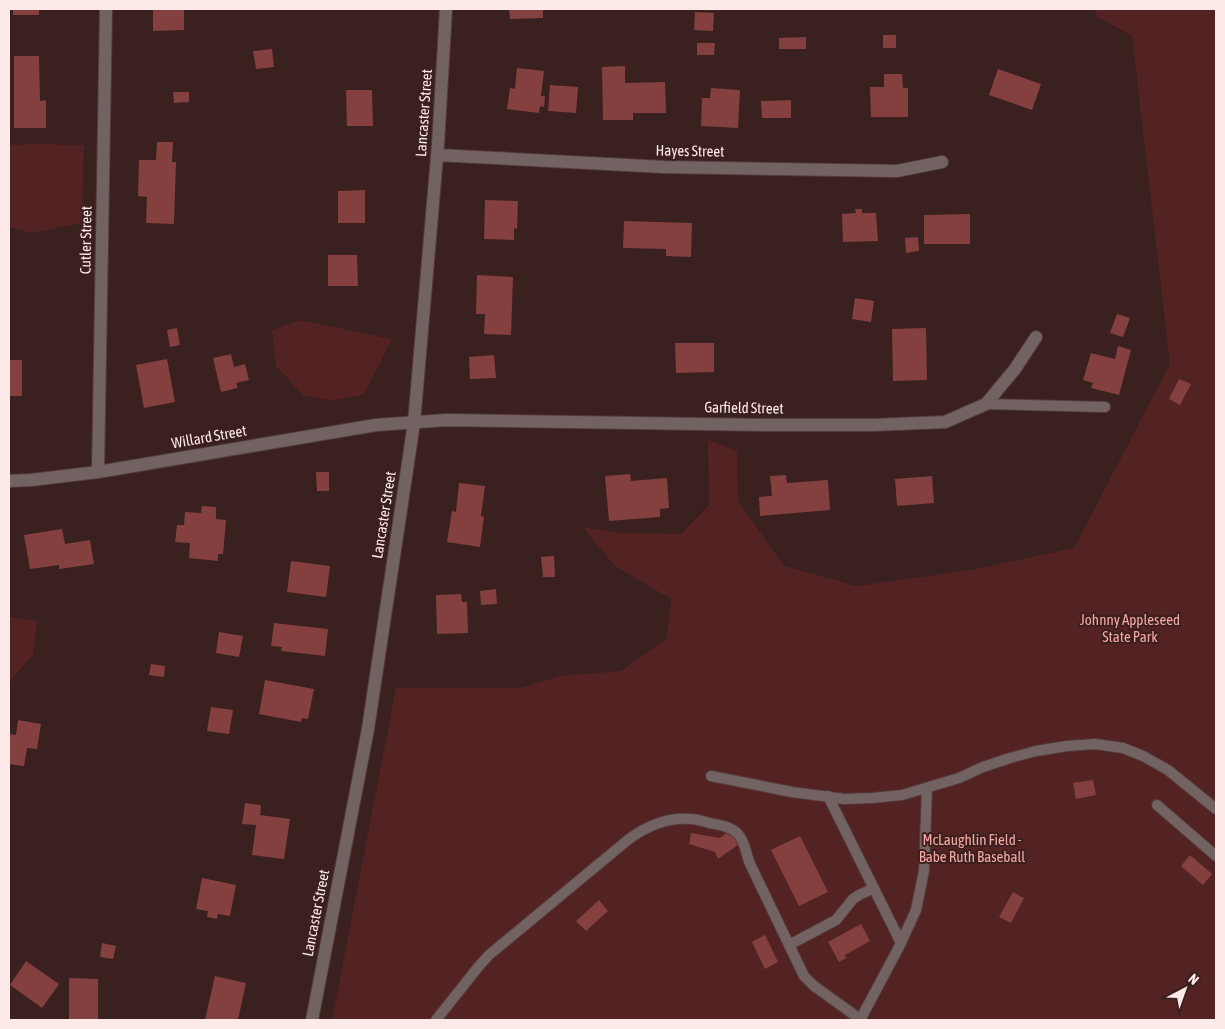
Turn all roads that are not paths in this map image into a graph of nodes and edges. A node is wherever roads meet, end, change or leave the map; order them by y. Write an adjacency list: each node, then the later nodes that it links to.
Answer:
1 (106, 9): 9 (street, Cutler Street)
2 (446, 9): 3 (street, Lancaster Street)
3 (437, 156): 4 (street, Hayes Street); 8 (street, Lancaster Street)
4 (942, 162)
5 (1036, 337): 6 (street, Garfield Street)
6 (986, 404): 7 (lane); 8 (street, Garfield Street)
7 (1105, 407)
8 (414, 423): 9 (street, Willard Street); 20 (street, Lancaster Street)
9 (98, 472): 10 (street, Willard Street)
10 (9, 481)
11 (710, 776): 13 (lane)
12 (927, 788): 13 (lane); 15 (lane); 18 (lane)
13 (828, 796): 17 (lane)
14 (1157, 805): 16 (lane)
15 (1216, 809)
16 (1216, 856)
17 (874, 888): 18 (lane); 19 (lane)
18 (901, 943): 22 (lane)
19 (789, 945): 21 (lane); 22 (lane)
20 (312, 1020)
21 (436, 1020)
22 (860, 1020)

